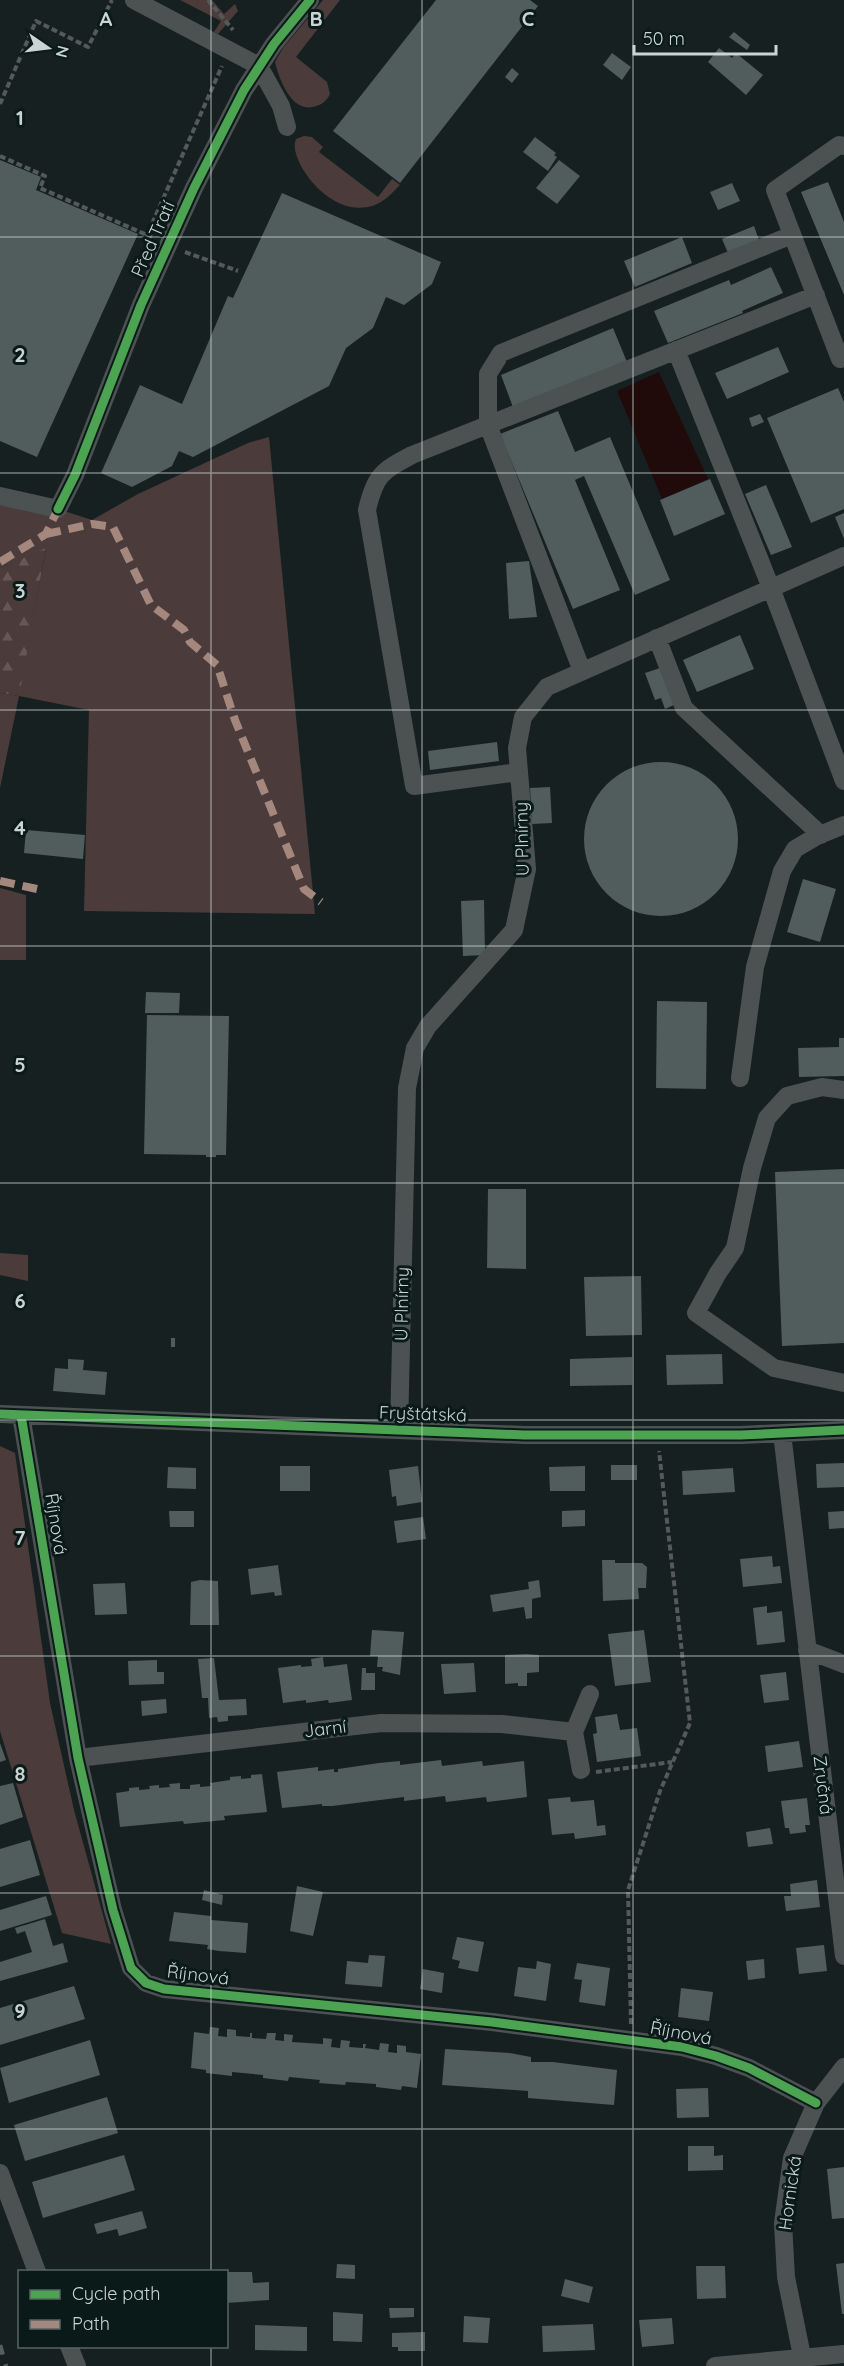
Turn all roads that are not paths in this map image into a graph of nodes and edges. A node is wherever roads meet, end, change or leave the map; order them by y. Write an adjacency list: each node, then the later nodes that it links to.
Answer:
1 (134, 0): 3 (street)
2 (310, 0): 3 (street, Před Tratí)
3 (259, 66): 4 (street); 11 (street, Před Tratí)
4 (287, 127)
5 (844, 146): 6 (street)
6 (792, 235): 7 (street); 10 (street)
7 (816, 295): 8 (street); 9 (street)
8 (676, 350): 10 (street); 13 (street)
9 (843, 362)
10 (488, 425): 15 (street); 16 (street)
11 (0, 496)
12 (844, 556): 13 (street, U Plnírny)
13 (771, 588): 14 (street, U Plnírny); 17 (street)
14 (657, 638): 15 (street, U Plnírny); 19 (street)
15 (582, 671): 16 (street, U Plnírny)
16 (519, 772): 25 (street, U Plnírny)
17 (844, 781)
18 (844, 825): 19 (street)
19 (821, 835): 20 (street)
20 (741, 1078)
21 (844, 1090): 22 (street)
22 (844, 1383)
23 (0, 1414): 24 (street, Fryštátská)
24 (21, 1415): 25 (street, Fryštátská); 32 (street, Říjnová)
25 (399, 1430): 27 (street, Fryštátská)
26 (844, 1430): 27 (street, Fryštátská)
27 (782, 1433): 28 (street, Zručná)
28 (807, 1650): 29 (street); 34 (street, Zručná)
29 (844, 1664)
30 (591, 1694): 31 (street)
31 (574, 1732): 32 (street, Jarní); 33 (street)
32 (78, 1758): 36 (street, Říjnová)
33 (581, 1770)
34 (844, 1956)
35 (844, 2067): 36 (street, Hornická)
36 (816, 2103): 41 (street, Hornická)
37 (0, 2173): 38 (street)
38 (37, 2270)
39 (70, 2348): 42 (street)
40 (844, 2354): 41 (street)
41 (803, 2362): 43 (street)
42 (77, 2366)
43 (715, 2366)

